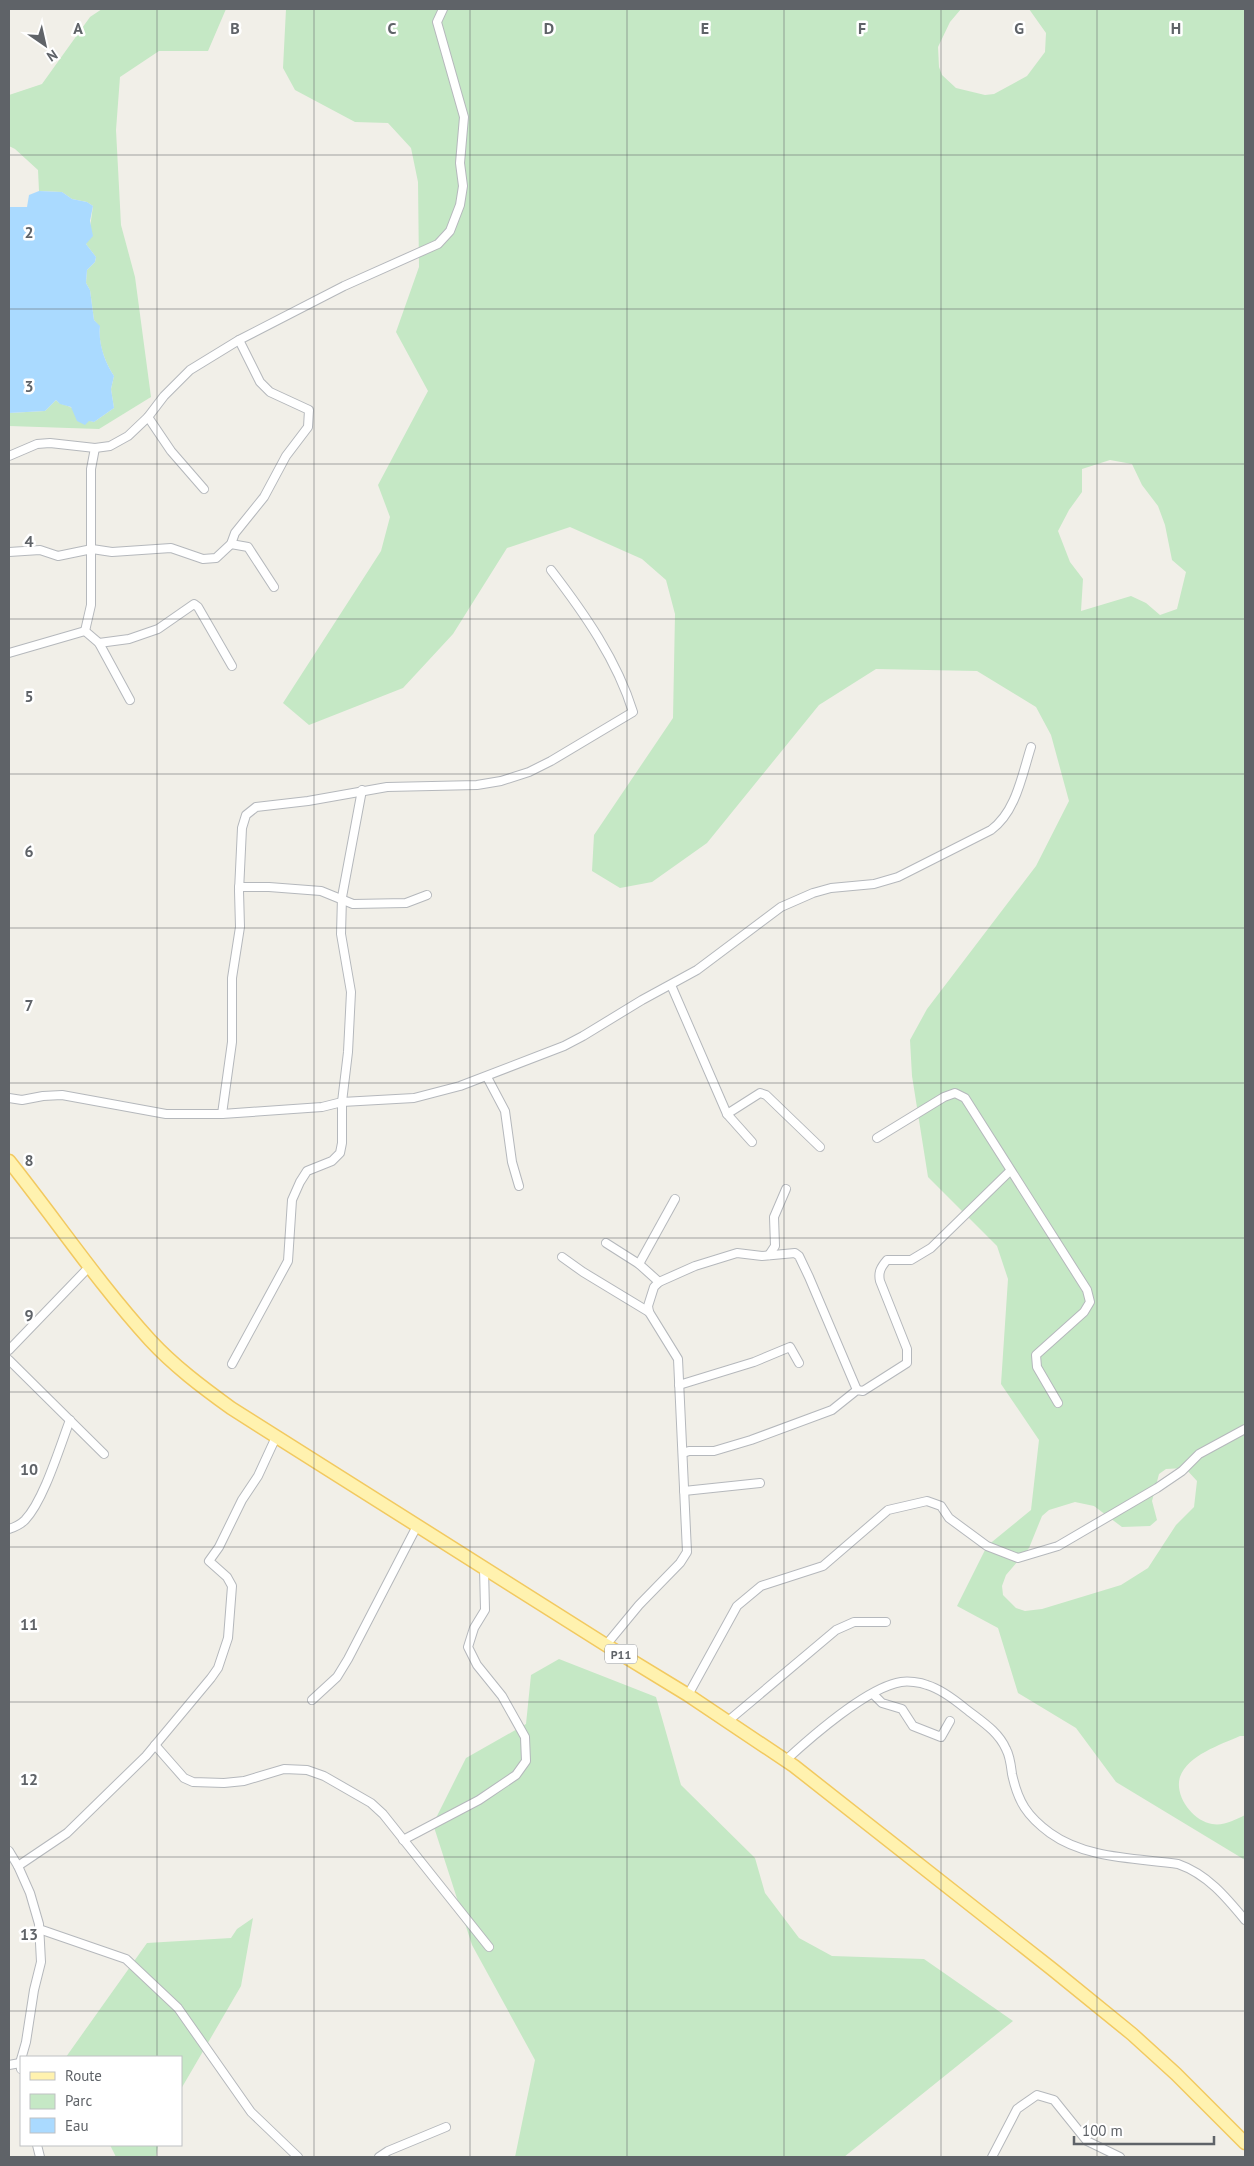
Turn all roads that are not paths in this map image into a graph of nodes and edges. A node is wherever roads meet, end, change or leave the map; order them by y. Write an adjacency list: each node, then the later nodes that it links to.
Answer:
1 (443, 9): 2 (street)
2 (239, 340): 3 (street); 7 (street)
3 (148, 417): 4 (street); 6 (street)
4 (95, 448): 5 (street); 8 (street)
5 (9, 456)
6 (204, 489)
7 (231, 544): 8 (street); 11 (street)
8 (92, 549): 9 (street); 12 (street)
9 (9, 552)
10 (551, 570): 18 (street)
11 (274, 587)
12 (85, 632): 13 (street); 14 (street)
13 (99, 643): 15 (street); 16 (street)
14 (9, 653)
15 (232, 666)
16 (130, 700)
17 (1032, 747): 22 (street)
18 (362, 790): 19 (street); 21 (street)
19 (239, 887): 21 (street); 26 (street)
20 (427, 895): 21 (street)
21 (342, 900): 25 (street)
22 (671, 985): 23 (street); 27 (street)
23 (487, 1076): 25 (street); 33 (street)
24 (9, 1098): 26 (street)
25 (342, 1102): 26 (street); 46 (street)
26 (222, 1114)
27 (727, 1114): 29 (street); 30 (street)
28 (877, 1138): 32 (street)
29 (752, 1142)
30 (820, 1147)
31 (9, 1161): 40 (main road, P11)
32 (1010, 1171): 48 (street); 49 (street)
33 (519, 1186)
34 (786, 1189): 37 (street)
35 (675, 1199): 39 (street)
36 (606, 1243): 39 (street)
37 (769, 1255): 41 (street); 48 (street)
38 (562, 1256): 42 (street)
39 (639, 1264): 41 (street)
40 (90, 1266): 43 (street); 52 (main road, P11)
41 (659, 1282): 42 (street)
42 (649, 1312): 47 (street)
43 (9, 1350)
44 (9, 1360): 50 (street)
45 (798, 1363): 47 (street)
46 (232, 1364)
47 (679, 1385): 54 (street)
48 (857, 1390): 54 (street)
49 (1058, 1404)
50 (70, 1420): 53 (street); 58 (street)
51 (1245, 1430): 63 (street)
52 (276, 1437): 57 (main road, P11); 67 (street)
53 (104, 1454)
54 (683, 1454): 56 (street)
55 (760, 1483): 56 (street)
56 (684, 1491): 61 (street)
57 (417, 1526): 59 (main road, P11); 64 (street)
58 (9, 1529)
59 (484, 1568): 61 (main road, P11); 69 (street)
60 (886, 1622): 66 (street)
61 (606, 1645): 63 (main road, P11)
62 (872, 1694): 65 (street); 68 (street); 72 (street)
63 (688, 1695): 66 (main road, P11)
64 (312, 1700)
65 (950, 1721)
66 (728, 1722): 68 (main road, P11)
67 (155, 1746): 69 (street); 71 (street)
68 (786, 1760): 77 (main road, P11)
69 (403, 1840): 74 (street)
70 (9, 1853): 71 (street)
71 (18, 1866): 73 (street)
72 (1245, 1920)
73 (39, 1929): 75 (street); 78 (street)
74 (489, 1947)
75 (23, 2056)
76 (446, 2127): 79 (street)
77 (1245, 2143)
78 (298, 2157)
79 (379, 2157)
80 (992, 2157): 81 (street)
81 (1120, 2157)

